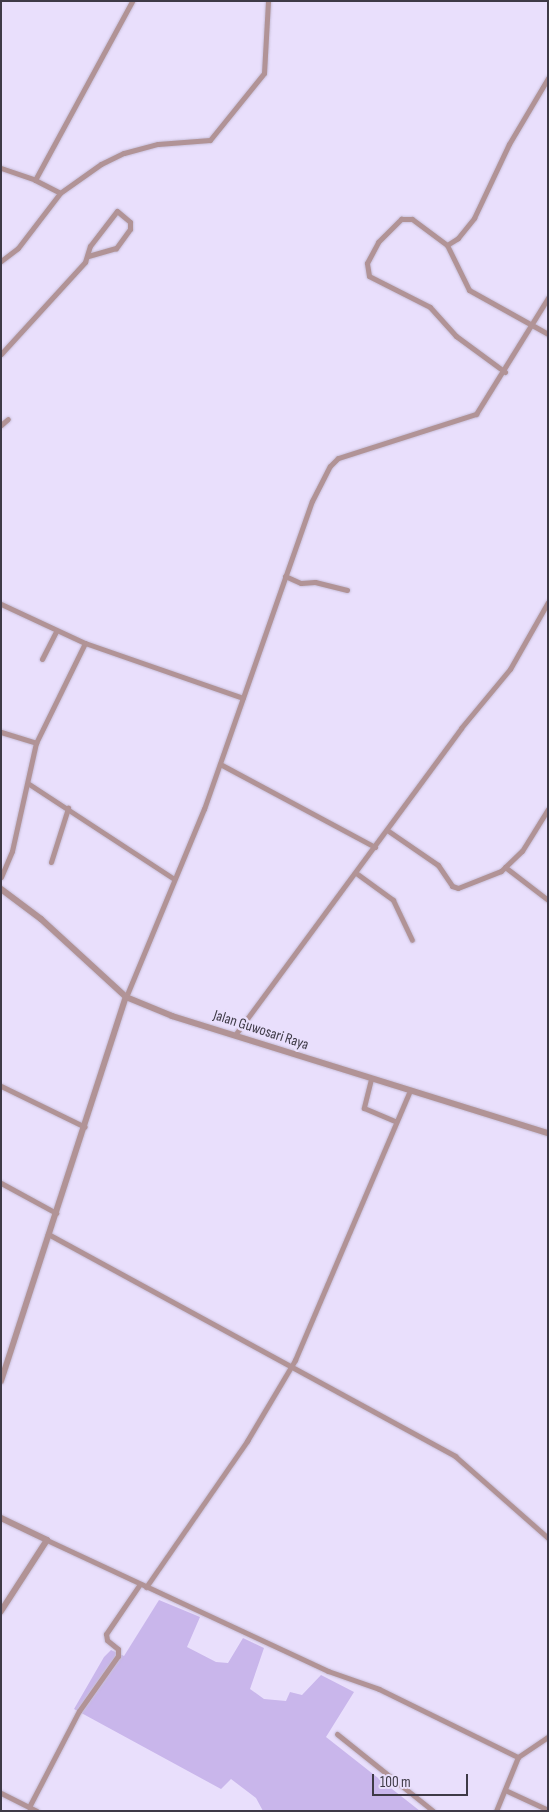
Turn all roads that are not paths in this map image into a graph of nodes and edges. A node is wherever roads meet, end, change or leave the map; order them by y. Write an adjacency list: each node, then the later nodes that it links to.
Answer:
1 (132, 1): 5 (street)
2 (268, 1): 6 (street)
3 (548, 78): 7 (street)
4 (1, 168): 5 (street)
5 (35, 180): 6 (street)
6 (60, 192): 9 (street)
7 (447, 245): 11 (street); 14 (street)
8 (88, 256): 8 (street); 13 (street)
9 (1, 261)
10 (548, 298): 11 (street)
11 (532, 326): 12 (street); 14 (street)
12 (548, 334)
13 (1, 354)
14 (505, 372): 17 (street)
15 (8, 419): 16 (street)
16 (1, 425)
17 (285, 576): 18 (street); 25 (street)
18 (347, 590)
19 (548, 602): 21 (street)
20 (1, 604): 22 (street)
21 (546, 610): 32 (street)
22 (56, 631): 23 (street); 24 (street)
23 (85, 642): 25 (street); 27 (street)
24 (42, 659)
25 (244, 698): 28 (street)
26 (1, 732): 27 (street)
27 (36, 743): 29 (street)
28 (220, 764): 33 (street); 38 (street)
29 (29, 784): 30 (street); 37 (street)
30 (68, 808): 34 (street); 38 (street)
31 (548, 809): 35 (street)
32 (387, 830): 33 (street); 35 (street)
33 (375, 847): 36 (street)
34 (51, 862)
35 (505, 867): 40 (street)
36 (356, 873): 41 (street); 43 (street)
37 (1, 877)
38 (174, 879): 42 (street)
39 (1, 889): 42 (street, Jalan Guwosari Raya)
40 (548, 900)
41 (412, 940)
42 (126, 997): 43 (street, Jalan Guwosari Raya); 48 (street)
43 (235, 1035): 44 (street, Jalan Guwosari Raya)
44 (371, 1079): 46 (street, Jalan Guwosari Raya); 47 (street)
45 (1, 1086): 48 (street)
46 (410, 1090): 47 (street); 49 (street, Jalan Guwosari Raya)
47 (395, 1121): 54 (street)
48 (85, 1127): 51 (street)
49 (548, 1133)
50 (1, 1183): 51 (street)
51 (56, 1213): 52 (street)
52 (48, 1234): 53 (street); 54 (street)
53 (4, 1365): 55 (street)
54 (291, 1367): 57 (street); 60 (street)
55 (1, 1380)
56 (1, 1518): 58 (street)
57 (548, 1538)
58 (47, 1540): 59 (street); 61 (street)
59 (140, 1584): 60 (street); 67 (street)
60 (146, 1587): 64 (street)
61 (1, 1611)
62 (337, 1734): 70 (street)
63 (548, 1737): 64 (street)
64 (518, 1757): 65 (street)
65 (505, 1790): 68 (street); 71 (street)
66 (1, 1793): 67 (street)
67 (28, 1806): 69 (street)
68 (548, 1810)
69 (37, 1811)
70 (433, 1811)
71 (496, 1811)

